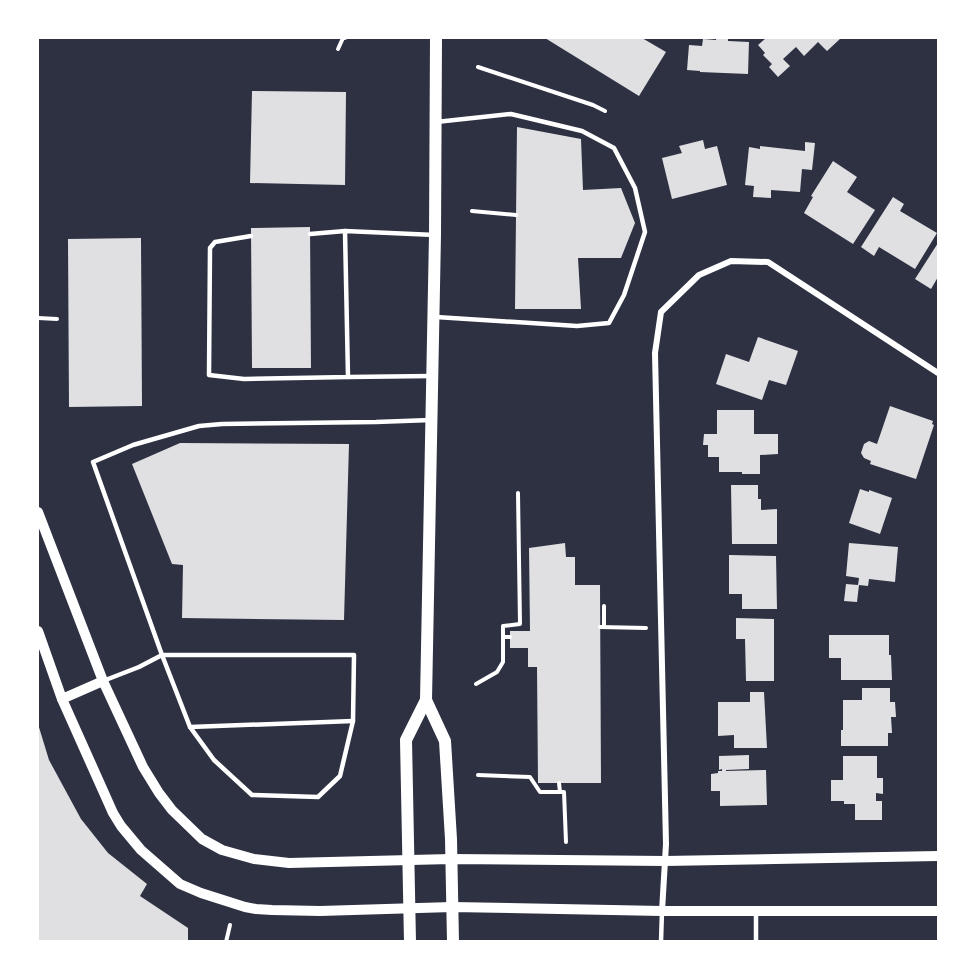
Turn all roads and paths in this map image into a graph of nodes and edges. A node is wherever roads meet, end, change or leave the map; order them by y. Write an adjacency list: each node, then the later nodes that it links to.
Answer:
1 (345, 38): 3 (path)
2 (436, 38): 6 (main road)
3 (338, 49)
4 (478, 67): 5 (path)
5 (605, 111)
6 (436, 122): 11 (main road); 13 (lane)
7 (472, 211): 8 (path)
8 (516, 215)
9 (345, 231): 10 (lane); 11 (lane); 17 (lane)
10 (310, 234)
11 (435, 235): 13 (main road)
12 (251, 236): 17 (lane)
13 (433, 316): 18 (main road)
14 (38, 318): 15 (path)
15 (57, 319)
16 (939, 373): 24 (street)
17 (348, 376): 18 (lane)
18 (432, 376): 19 (main road)
19 (431, 420): 28 (lane); 32 (main road)
20 (518, 493): 26 (path)
21 (38, 512): 22 (street)
22 (41, 532): 29 (street)
23 (601, 627): 23 (path); 24 (path)
24 (662, 628): 42 (street)
25 (38, 631): 31 (street)
26 (504, 637): 27 (path); 30 (path)
27 (510, 637)
28 (162, 656): 29 (lane); 33 (lane); 34 (lane)
29 (103, 681): 31 (street); 41 (street)
30 (476, 684)
31 (62, 699): 44 (street)
32 (426, 700): 40 (main road); 41 (main road)
33 (353, 721): 34 (lane); 34 (lane)
34 (190, 727)
35 (478, 775): 37 (path)
36 (559, 783): 37 (path)
37 (560, 792): 38 (path)
38 (566, 842)
39 (939, 856): 42 (street)
40 (451, 859): 41 (street); 42 (street); 43 (main road)
41 (408, 860): 44 (main road)
42 (665, 861): 46 (street)
43 (452, 907): 44 (street); 46 (street); 51 (main road)
44 (409, 909): 50 (main road)
45 (756, 910): 46 (street); 47 (street); 53 (lane)
46 (662, 911): 52 (lane)
47 (939, 911)
48 (230, 925): 49 (path)
49 (226, 942)
50 (410, 942)
51 (453, 942)
52 (661, 942)
53 (756, 942)

